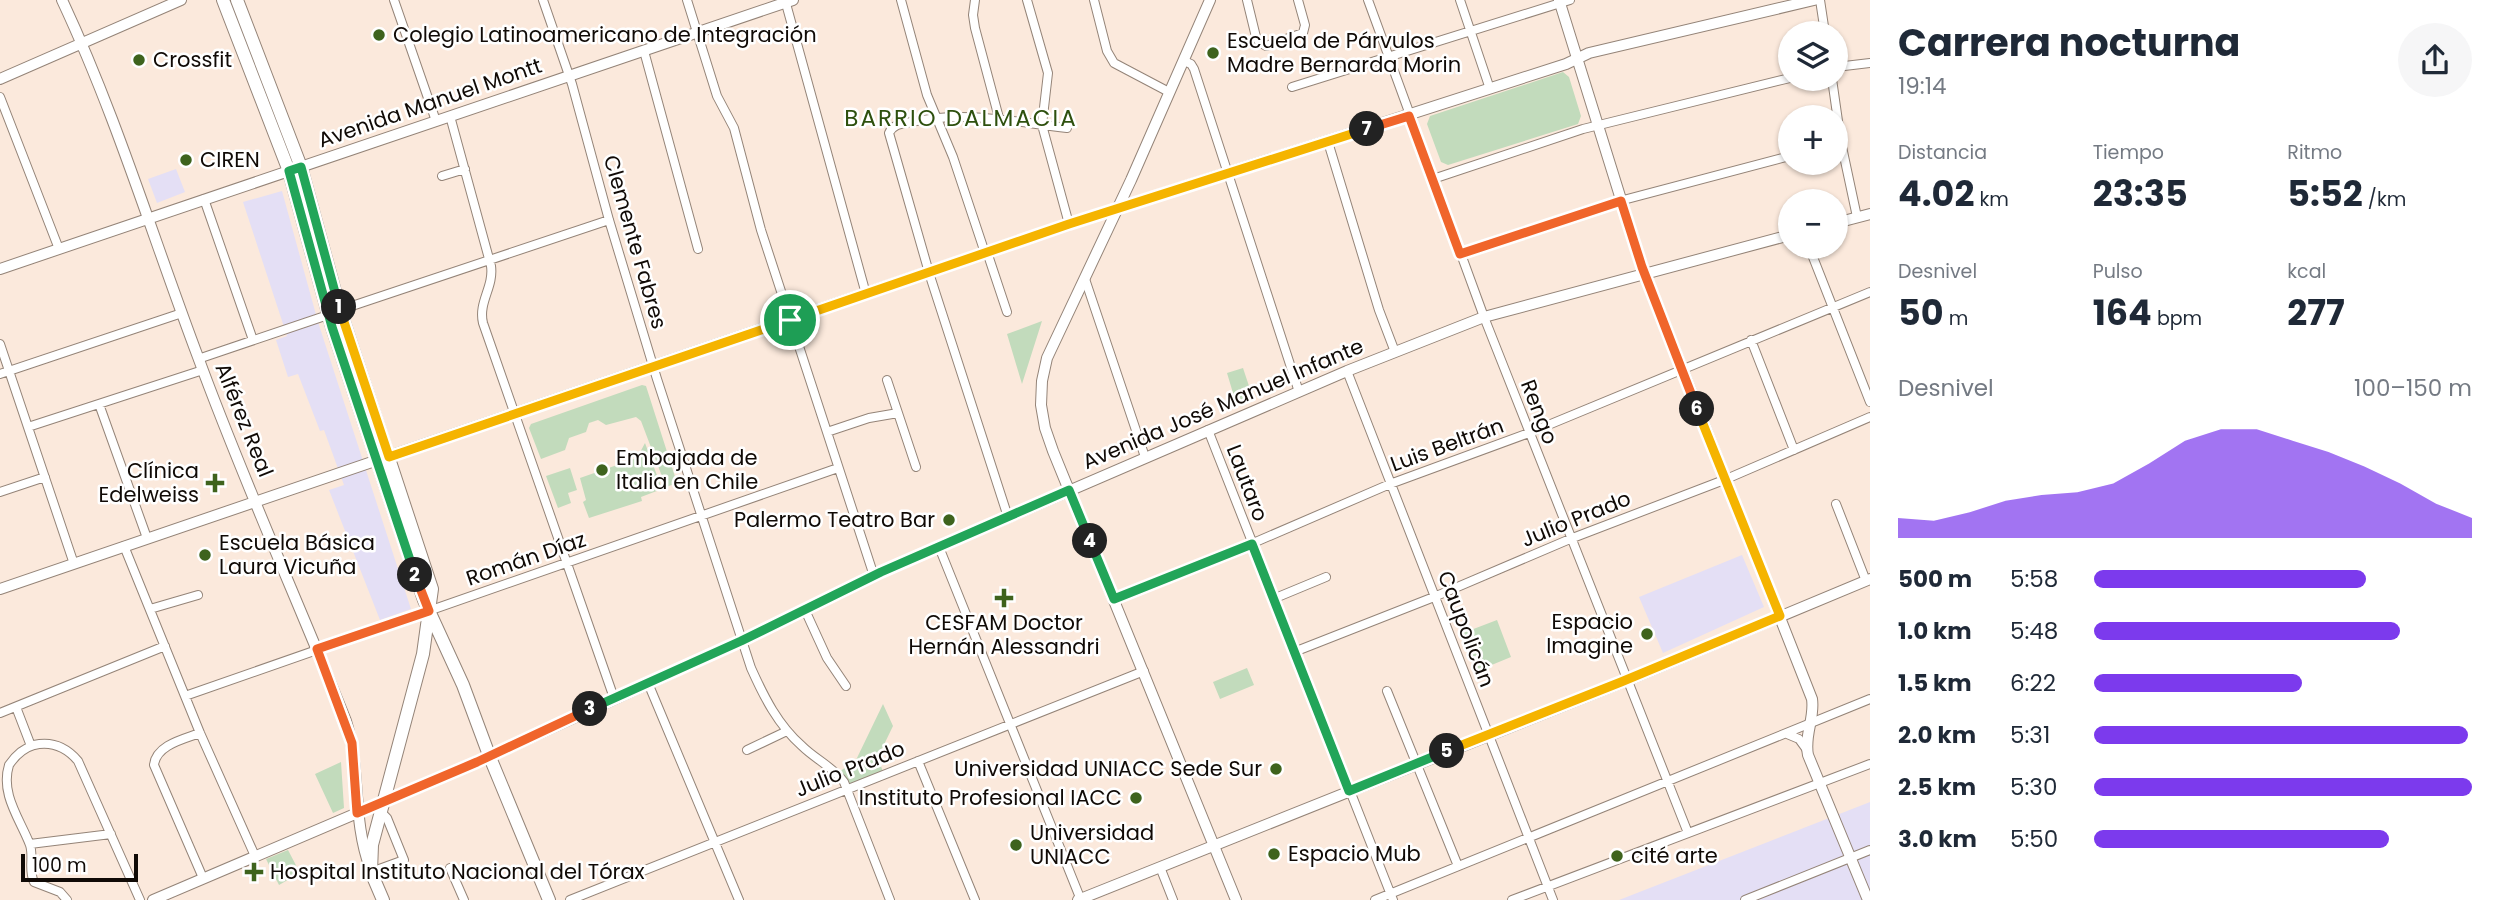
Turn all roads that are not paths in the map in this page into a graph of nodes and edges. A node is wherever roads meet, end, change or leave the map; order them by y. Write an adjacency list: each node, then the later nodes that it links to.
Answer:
1 (62, 0): 24 (street, Alférez Real)
2 (181, 0): 24 (street)
3 (223, 0): 48 (main road)
4 (237, 0): 48 (main road)
5 (394, 0): 42 (street)
6 (543, 0): 31 (street, Clemente Fabres)
7 (687, 0): 22 (street)
8 (901, 0): 40 (street)
9 (975, 0): 41 (street)
10 (1027, 0): 43 (street)
11 (1094, 0): 36 (street)
12 (1210, 0): 28 (street)
13 (1247, 0): 14 (street)
14 (1298, 0)
15 (1368, 0): 26 (street, Rengo)
16 (1460, 0): 23 (street)
17 (1814, 0): 27 (street)
18 (1820, 0): 21 (street)
19 (788, 1): 22 (street, Avenida Manuel Montt); 77 (street)
20 (1563, 1): 23 (street); 27 (street)
21 (1823, 21)
22 (698, 32): 25 (street, Avenida Manuel Montt); 83 (street)
23 (1471, 32): 26 (street); 35 (street)
24 (82, 43): 32 (street); 61 (street, Alférez Real)
25 (644, 51): 31 (street, Avenida Manuel Montt); 66 (street)
26 (1387, 59): 34 (street); 39 (street, Rengo)
27 (1577, 59): 35 (street); 44 (street)
28 (1184, 61): 36 (street); 50 (street)
29 (1870, 63): 30 (street)
30 (1848, 66)
31 (569, 76): 38 (street, Avenida Manuel Montt); 62 (street, Clemente Fabres)
32 (0, 79)
33 (1778, 81): 44 (street)
34 (1292, 87)
35 (1490, 89): 39 (street)
36 (1169, 92): 54 (street)
37 (0, 97): 67 (street)
38 (450, 116): 42 (street, Avenida Manuel Montt); 49 (street)
39 (1409, 116): 46 (street); 53 (street, Rengo)
40 (936, 118): 41 (street); 68 (street); 73 (street)
41 (999, 118): 43 (street)
42 (436, 121): 48 (street, Avenida Manuel Montt)
43 (1042, 125): 45 (street); 64 (street)
44 (1598, 126): 53 (street); 57 (street)
45 (1067, 128)
46 (1328, 142): 50 (street); 87 (street)
47 (1778, 159): 57 (street)
48 (295, 169): 55 (street, Avenida Manuel Montt); 79 (main road)
49 (465, 169): 52 (street); 71 (street)
50 (1228, 175): 56 (street); 95 (street)
51 (1846, 175): 60 (street)
52 (442, 176)
53 (1433, 179): 69 (street, Rengo)
54 (1131, 180): 56 (street); 58 (street)
55 (204, 200): 61 (street, Avenida Manuel Montt); 84 (street)
56 (1149, 200): 58 (street)
57 (1621, 201): 69 (street); 74 (street)
58 (1116, 211): 64 (street); 75 (street)
59 (1870, 214): 60 (street)
60 (1857, 217): 63 (street)
61 (149, 218): 67 (street, Avenida Manuel Montt); 81 (street, Alférez Real)
62 (609, 220): 71 (street); 89 (street, Clemente Fabres)
63 (1848, 220)
64 (1069, 224): 68 (street)
65 (1778, 238): 74 (street, Avenida José Manuel Infante)
66 (698, 248)
67 (59, 249): 72 (street, Avenida Manuel Montt)
68 (986, 253): 73 (street); 80 (street)
69 (1460, 254): 82 (street, Rengo)
70 (1814, 259): 78 (street)
71 (490, 261): 79 (street); 99 (street)
72 (0, 269)
73 (929, 272): 77 (street); 118 (street)
74 (1645, 273): 82 (street, Avenida José Manuel Infante); 90 (street)
75 (1085, 279): 106 (street); 113 (street)
76 (1870, 292): 78 (street, Luis Beltrán)
77 (866, 294): 83 (street)
78 (1833, 307): 85 (street, Luis Beltrán); 96 (street)
79 (334, 312): 84 (street); 107 (main road)
80 (1007, 312)
81 (182, 313): 88 (street, Alférez Real); 91 (street)
82 (1484, 317): 87 (street, Avenida José Manuel Infante); 104 (street, Rengo)
83 (790, 320): 89 (street); 103 (street)
84 (253, 340): 88 (street)
85 (1751, 340): 90 (street, Luis Beltrán); 105 (street)
86 (0, 344): 91 (street)
87 (1395, 352): 92 (street, Avenida José Manuel Infante)
88 (200, 365): 97 (street); 115 (street, Alférez Real)
89 (653, 366): 99 (street); 117 (street, Clemente Fabres)
90 (1682, 368): 104 (street, Luis Beltrán); 111 (street)
91 (9, 371): 93 (street); 101 (street)
92 (1347, 371): 95 (street, Avenida José Manuel Infante); 112 (street, Caupolicán)
93 (0, 374)
94 (887, 380): 98 (street)
95 (1298, 391): 102 (street, Avenida José Manuel Infante)
96 (1870, 402)
97 (99, 404): 101 (street); 119 (street)
98 (898, 413): 103 (street); 108 (street)
99 (514, 414): 107 (street); 125 (street)
100 (1870, 417): 105 (street, Julio Prado)
101 (28, 427): 110 (street)
102 (1208, 430): 106 (street, Avenida José Manuel Infante); 121 (street, Lautaro)
103 (827, 432): 109 (street)
104 (1529, 433): 112 (street, Luis Beltrán); 120 (street, Rengo)
105 (1794, 450): 111 (street, Julio Prado)
106 (1145, 457): 113 (street, Avenida José Manuel Infante)
107 (382, 459): 115 (street); 136 (main road)
108 (916, 467)
109 (838, 468): 117 (street, Román Díaz); 126 (street)
110 (45, 477): 114 (street); 124 (street)
111 (1724, 480): 120 (street, Julio Prado); 137 (street)
112 (1390, 484): 121 (street, Luis Beltrán); 131 (street, Caupolicán)
113 (1069, 490): 118 (street, Avenida José Manuel Infante); 132 (street)
114 (0, 492)
115 (256, 501): 119 (street); 140 (street, Alférez Real)
116 (1836, 504): 128 (street)
117 (701, 516): 125 (street, Román Díaz); 138 (street, Clemente Fabres)
118 (1009, 517): 123 (street, Avenida José Manuel Infante)
119 (147, 538): 122 (street)
120 (1570, 539): 131 (street, Julio Prado); 143 (street, Rengo)
121 (1252, 544): 132 (street, Luis Beltrán); 133 (street, Lautaro)
122 (124, 546): 124 (street); 134 (street)
123 (939, 547): 126 (street, Avenida José Manuel Infante); 152 (street)
124 (74, 564): 129 (street)
125 (567, 564): 136 (street, Román Díaz); 148 (street)
126 (874, 576): 135 (street, Avenida José Manuel Infante)
127 (1326, 577): 133 (street)
128 (1868, 580): 137 (street)
129 (0, 589)
130 (198, 595): 134 (street)
131 (1434, 597): 141 (street, Julio Prado); 157 (street, Caupolicán)
132 (1114, 599): 142 (street)
133 (1273, 599): 141 (street, Lautaro)
134 (150, 609): 139 (street)
135 (805, 610): 138 (street, Avenida José Manuel Infante); 145 (street)
136 (429, 611): 140 (street, Román Díaz); 161 (main road); 169 (main road)
137 (1780, 616): 143 (street); 153 (street)
138 (741, 641): 144 (street, Avenida José Manuel Infante); 154 (street, Clemente Fabres)
139 (165, 646): 147 (street); 150 (street)
140 (317, 649): 147 (street, Román Díaz); 170 (street, Alférez Real)
141 (1294, 652): 168 (street, Lautaro)
142 (1144, 671): 152 (street, Julio Prado); 176 (street)
143 (1628, 680): 157 (street); 165 (street, Rengo)
144 (648, 683): 148 (street, Avenida José Manuel Infante); 174 (street)
145 (845, 686)
146 (1387, 691): 163 (street)
147 (185, 696): 155 (street)
148 (614, 698): 161 (street, Avenida José Manuel Infante)
149 (1870, 699): 153 (street)
150 (16, 707): 151 (street); 158 (street)
151 (0, 713)
152 (1011, 724): 162 (street, Julio Prado); 197 (street)
153 (1810, 724): 156 (street); 160 (street)
154 (787, 731): 159 (street); 167 (street, Clemente Fabres)
155 (200, 733): 178 (street); 184 (street)
156 (1787, 734): 160 (street); 165 (street)
157 (1488, 735): 163 (street); 173 (street, Caupolicán)
158 (31, 746): 172 (street); 175 (street)
159 (747, 750)
160 (1807, 750): 166 (street)
161 (489, 755): 169 (street, Avenida José Manuel Infante); 192 (main road)
162 (918, 761): 167 (street, Julio Prado); 196 (street)
163 (1415, 764): 168 (street); 180 (street)
164 (1870, 764): 166 (street)
165 (1667, 782): 171 (street, Rengo); 173 (street)
166 (1819, 783): 171 (street); 179 (street)
167 (847, 790): 174 (street, Julio Prado); 195 (street)
168 (1349, 791): 176 (street); 186 (street, Lautaro)
169 (382, 807): 170 (street, Avenida José Manuel Infante); 183 (main road); 183 (street)
170 (357, 813): 178 (street, Avenida José Manuel Infante); 183 (street, Alférez Real)
171 (1688, 833): 185 (street)
172 (111, 834): 175 (street); 188 (street)
173 (1528, 838): 180 (street); 185 (street, Caupolicán)
174 (715, 842): 193 (street, Julio Prado); 194 (street)
175 (30, 844): 187 (street)
176 (1214, 846): 181 (street); 199 (street)
177 (1870, 850): 179 (street)
178 (255, 856): 184 (street, Avenida José Manuel Infante)
179 (1850, 858): 203 (street); 204 (street)
180 (1458, 866): 186 (street)
181 (1160, 867): 197 (street); 198 (street)
182 (450, 868): 191 (street)
183 (372, 872): 190 (main road)
184 (203, 878): 189 (street, Avenida José Manuel Infante)
185 (1547, 886): 201 (street); 202 (street, Caupolicán)
186 (1392, 897): 200 (street)
187 (67, 900)
188 (140, 900)
189 (153, 900)
190 (383, 900)
191 (464, 900)
192 (549, 900)
193 (570, 900)
194 (739, 900)
195 (890, 900)
196 (975, 900)
197 (1080, 900)
198 (1173, 900)
199 (1236, 900)
200 (1375, 900)
201 (1512, 900)
202 (1553, 900)
203 (1745, 900)
204 (1868, 900)

